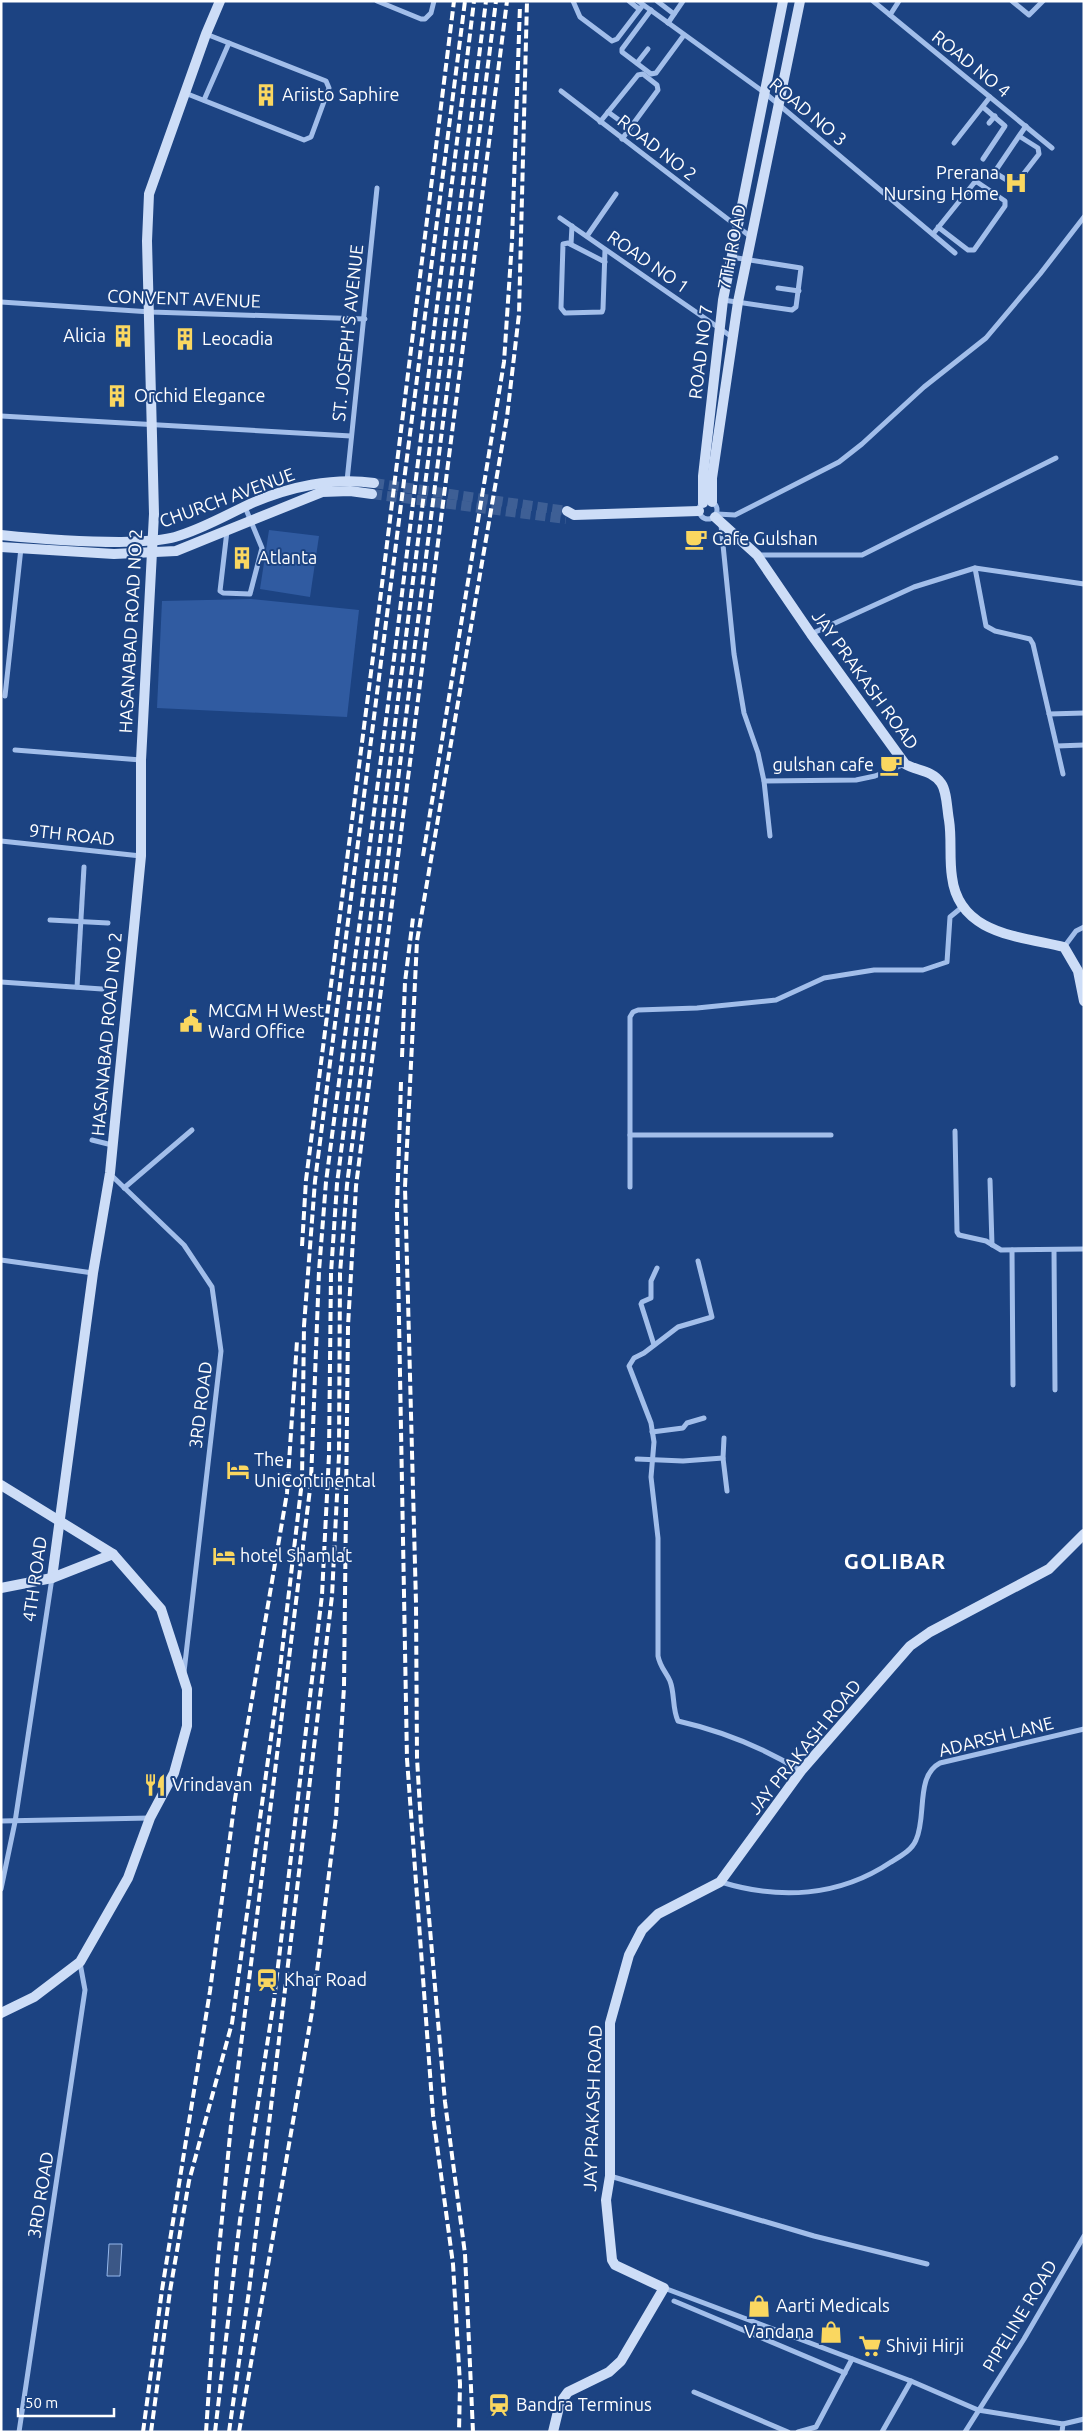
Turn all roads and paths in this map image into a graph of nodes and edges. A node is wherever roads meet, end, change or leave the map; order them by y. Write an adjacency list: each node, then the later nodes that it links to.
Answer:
1 (220, 1): 19 (street, HASANABAD ROAD NO 2)
2 (378, 1): 3 (street)
3 (434, 1)
4 (573, 1): 14 (street)
5 (629, 1): 14 (street, ROAD NO 3)
6 (657, 1): 16 (street)
7 (683, 1): 16 (street)
8 (783, 1): 26 (street, ROAD NO 7)
9 (800, 1): 29 (street, 7TH ROAD)
10 (873, 1): 17 (street, ROAD NO 4)
11 (1012, 1): 12 (street)
12 (1042, 1)
13 (898, 2): 17 (street)
14 (640, 5): 15 (street, ROAD NO 3)
15 (651, 10): 18 (street, ROAD NO 3); 23 (street)
16 (674, 14): 18 (street)
17 (890, 15): 27 (street, ROAD NO 4)
18 (668, 23): 20 (street, ROAD NO 3)
19 (206, 34): 21 (street); 25 (street, HASANABAD ROAD NO 2)
20 (684, 35): 23 (street); 26 (street, ROAD NO 3)
21 (228, 43): 28 (street); 28 (street)
22 (648, 49): 23 (street)
23 (637, 63)
24 (561, 91): 33 (street, ROAD NO 2)
25 (185, 93): 28 (street); 63 (street, HASANABAD ROAD NO 2)
26 (765, 94): 29 (street, ROAD NO 3); 47 (street, ROAD NO 7)
27 (990, 97): 30 (street); 35 (street, ROAD NO 4)
28 (204, 100)
29 (777, 103): 49 (street, ROAD NO 3); 51 (street, 7TH ROAD)
30 (982, 107): 32 (street); 39 (street)
31 (608, 112): 33 (street); 36 (street); 36 (street)
32 (995, 116): 34 (street); 41 (street)
33 (600, 122): 38 (street, ROAD NO 2)
34 (989, 123)
35 (1026, 126): 37 (street); 40 (street, ROAD NO 4)
36 (630, 128): 38 (street)
37 (1019, 136): 37 (street)
38 (622, 139): 47 (street, ROAD NO 2)
39 (954, 143)
40 (1052, 148)
41 (983, 159)
42 (378, 188): 64 (street, ST. JOSEPH'S AVENUE)
43 (616, 194): 50 (street)
44 (1084, 217): 77 (street)
45 (560, 218): 46 (street, ROAD NO 1)
46 (572, 226): 50 (street, ROAD NO 1); 52 (street)
47 (737, 227): 51 (street, ROAD NO 2); 55 (street, ROAD NO 7)
48 (938, 228): 48 (street); 49 (street)
49 (933, 234): 54 (street, ROAD NO 3)
50 (587, 236): 53 (street, ROAD NO 1)
51 (751, 237): 56 (street, 7TH ROAD)
52 (571, 244): 57 (street); 57 (street)
53 (605, 250): 57 (street); 65 (street, ROAD NO 1)
54 (955, 253)
55 (731, 257): 56 (street); 60 (street, ROAD NO 7)
56 (747, 260): 59 (street); 62 (street, 7TH ROAD)
57 (604, 262)
58 (778, 288): 59 (street)
59 (799, 291): 62 (street)
60 (723, 300): 62 (street); 65 (street, ROAD NO 7)
61 (1, 302): 63 (street, CONVENT AVENUE)
62 (738, 302): 66 (street, 7TH ROAD)
63 (151, 312): 64 (street, CONVENT AVENUE); 68 (street, HASANABAD ROAD NO 2)
64 (365, 319): 69 (street, ST. JOSEPH'S AVENUE)
65 (720, 328): 66 (street, ROAD NO 1); 74 (street, ROAD NO 7)
66 (732, 336): 74 (street, 7TH ROAD)
67 (1, 416): 68 (street)
68 (153, 425): 69 (street); 81 (street, HASANABAD ROAD NO 2)
69 (351, 436): 71 (street, ST. JOSEPH'S AVENUE)
70 (1056, 458): 85 (street)
71 (347, 481): 72 (street, CHURCH AVENUE); 75 (street, CHURCH AVENUE)
72 (374, 483)
73 (372, 494): 78 (street)
74 (705, 505): 76 (street); 77 (street); 77 (street)
75 (245, 507): 78 (street); 81 (street, CHURCH AVENUE)
76 (569, 515)
77 (718, 518): 85 (street, JAY PRAKASH ROAD); 98 (street)
78 (250, 521): 79 (street); 79 (street)
79 (227, 530): 84 (street)
80 (1, 536): 81 (street, CHURCH AVENUE)
81 (152, 541): 84 (street, HASANABAD ROAD NO 2)
82 (1, 547): 83 (street)
83 (21, 548): 84 (street); 89 (street)
84 (151, 554): 95 (street, HASANABAD ROAD NO 2)
85 (757, 555): 88 (street, JAY PRAKASH ROAD)
86 (975, 568): 87 (street); 88 (street); 91 (street)
87 (1084, 584)
88 (811, 634): 96 (street, JAY PRAKASH ROAD)
89 (6, 696)
90 (1084, 713): 91 (street)
91 (1049, 714): 93 (street)
92 (1084, 745): 93 (street)
93 (1057, 746): 97 (street)
94 (15, 750): 95 (street)
95 (140, 760): 101 (street, HASANABAD ROAD NO 2)
96 (905, 764): 98 (street); 103 (street, JAY PRAKASH ROAD)
97 (1063, 774)
98 (764, 781): 99 (street)
99 (770, 836)
100 (1, 841): 101 (street, 9TH ROAD)
101 (140, 856): 118 (street, HASANABAD ROAD NO 2)
102 (84, 867): 105 (street)
103 (961, 908): 108 (street); 116 (street)
104 (50, 920): 105 (street)
105 (81, 921): 106 (street); 110 (street)
106 (108, 923)
107 (1084, 927): 108 (street)
108 (1064, 947): 112 (street)
109 (1, 982): 110 (street)
110 (77, 987): 111 (street)
111 (102, 989)
112 (1084, 999)
113 (192, 1130): 122 (street)
114 (955, 1131): 123 (street)
115 (831, 1135): 116 (street)
116 (630, 1136): 121 (street)
117 (92, 1140): 118 (street)
118 (112, 1145): 119 (street, HASANABAD ROAD NO 2)
119 (110, 1173): 122 (street, 3RD ROAD); 130 (street, HASANABAD ROAD NO 2)
120 (990, 1180): 123 (street)
121 (630, 1187)
122 (124, 1188): 147 (street, 3RD ROAD)
123 (992, 1245): 125 (street)
124 (1084, 1249): 126 (street)
125 (1012, 1250): 126 (street); 132 (street)
126 (1054, 1250): 133 (street)
127 (1, 1260): 130 (street)
128 (698, 1261): 131 (street)
129 (658, 1268): 131 (street)
130 (93, 1273): 142 (street, 4TH ROAD)
131 (654, 1345): 135 (street)
132 (1013, 1385)
133 (1055, 1390)
134 (704, 1418): 135 (street)
135 (652, 1432): 139 (street)
136 (724, 1438): 137 (street)
137 (724, 1458): 139 (street); 141 (street)
138 (637, 1459): 139 (street)
139 (653, 1460): 149 (street)
140 (1, 1484): 142 (street)
141 (727, 1491)
142 (59, 1519): 144 (street); 145 (street, 4TH ROAD)
143 (1084, 1534): 149 (street, JAY PRAKASH ROAD)
144 (113, 1554): 145 (street); 147 (street)
145 (52, 1578): 146 (street); 152 (street, 4TH ROAD)
146 (1, 1588)
147 (184, 1680): 150 (street)
148 (1084, 1729): 153 (street, ADARSH LANE)
149 (801, 1772): 153 (street, JAY PRAKASH ROAD)
150 (150, 1818): 152 (street); 155 (street)
151 (1, 1821): 152 (street)
152 (15, 1822): 154 (street, 4TH ROAD)
153 (720, 1882): 157 (street, JAY PRAKASH ROAD)
154 (1, 1889)
155 (80, 1962): 156 (street); 169 (street, 3RD ROAD)
156 (1, 2013)
157 (610, 2176): 159 (street); 160 (street, JAY PRAKASH ROAD)
158 (1084, 2236): 166 (street, PIPELINE ROAD)
159 (927, 2264)
160 (664, 2288): 162 (street, JAY PRAKASH ROAD); 170 (street)
161 (674, 2301): 163 (street)
162 (852, 2359): 163 (street); 164 (street, JAY PRAKASH ROAD)
163 (845, 2373): 172 (street)
164 (911, 2381): 166 (street, JAY PRAKASH ROAD); 173 (street)
165 (694, 2392): 171 (street)
166 (978, 2410): 168 (street, JAY PRAKASH ROAD); 174 (street, PIPELINE ROAD)
167 (1084, 2419): 168 (street)
168 (1063, 2424): 175 (street)
169 (19, 2432)
170 (553, 2432)
171 (788, 2432)
172 (798, 2432)
173 (882, 2432)
174 (965, 2432)
175 (1062, 2432)

